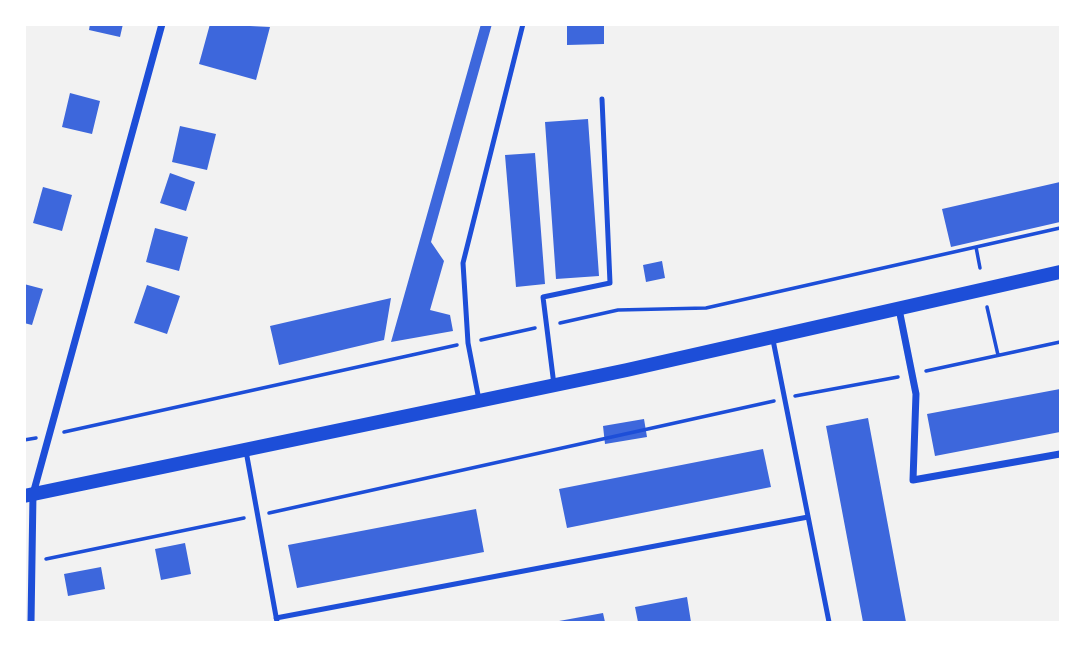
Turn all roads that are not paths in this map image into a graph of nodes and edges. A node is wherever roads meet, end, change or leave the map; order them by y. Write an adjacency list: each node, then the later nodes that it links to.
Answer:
1 (162, 24): 11 (street)
2 (523, 24): 8 (lane)
3 (602, 99): 7 (lane)
4 (1060, 272): 5 (main road)
5 (898, 309): 6 (main road); 10 (street)
6 (772, 337): 7 (main road); 12 (lane)
7 (554, 385): 8 (main road)
8 (479, 400): 9 (main road)
9 (246, 452): 11 (main road); 13 (lane)
10 (1060, 454)
11 (29, 495): 14 (street)
12 (808, 517): 13 (lane); 15 (lane)
13 (277, 620)
14 (30, 622)
15 (829, 622)

